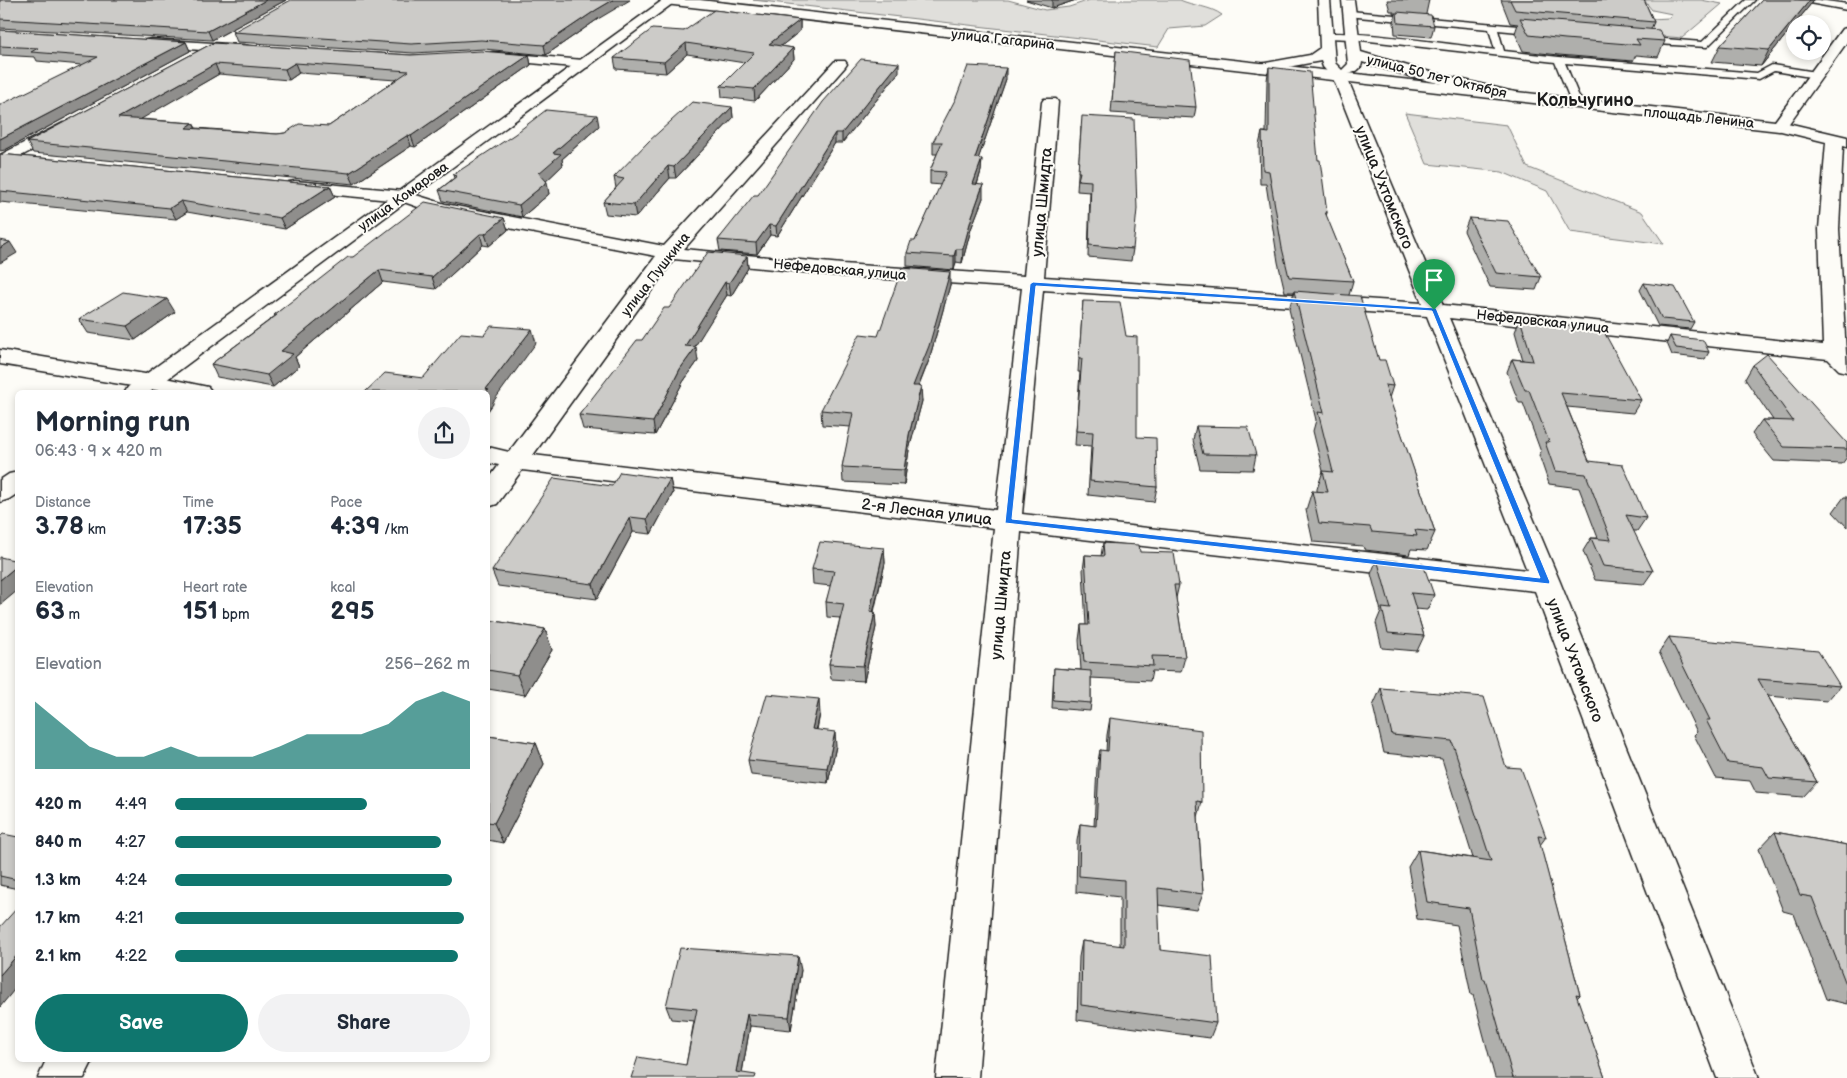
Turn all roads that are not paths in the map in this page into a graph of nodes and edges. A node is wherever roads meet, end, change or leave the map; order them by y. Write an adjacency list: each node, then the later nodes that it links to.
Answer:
1 (665, 0): 5 (street, улица Гагарина)
2 (1324, 0): 12 (street)
3 (1751, 0): 21 (lane)
4 (1804, 0): 7 (lane)
5 (670, 1): 23 (street, улица Комарова); 26 (street, улица Гагарина)
6 (1349, 7): 8 (lane); 13 (street, улица 50 лет Октября)
7 (1847, 7)
8 (1493, 27): 9 (lane); 18 (lane)
9 (1552, 32)
10 (1847, 32): 27 (street)
11 (239, 33): 15 (street)
12 (1326, 35): 13 (lane); 17 (street)
13 (1352, 36): 18 (lane); 25 (street, улица 50 лет Октября)
14 (135, 42): 15 (street)
15 (212, 47): 16 (street); 22 (street)
16 (260, 50)
17 (1327, 50): 25 (street); 26 (street)
18 (1500, 53): 20 (lane)
19 (476, 55): 23 (street)
20 (1560, 60): 21 (lane); 30 (lane)
21 (1652, 60): 27 (lane)
22 (187, 61)
23 (583, 64): 37 (street, улица Комарова)
24 (840, 64): 38 (street, улица Пушкина)
25 (1347, 66): 26 (street, улица Гагарина); 28 (street, площадь Ленина); 28 (street, улица 50 лет Октября); 40 (street, улица Ухтомского)
26 (1260, 68)
27 (1816, 75): 32 (street)
28 (1520, 97): 30 (street, площадь Ленина)
29 (1050, 102): 39 (street, улица Шмидта)
30 (1576, 104): 32 (street, площадь Ленина)
31 (77, 121): 34 (street)
32 (1779, 126): 33 (street, площадь Ленина)
33 (1841, 141): 42 (street)
34 (3, 159): 35 (street)
35 (39, 160)
36 (275, 184): 37 (street, Нефедовская улица)
37 (403, 196): 38 (street, Нефедовская улица); 43 (street, улица Комарова)
38 (669, 253): 39 (street, Нефедовская улица); 46 (street, улица Пушкина)
39 (1033, 284): 40 (street, Нефедовская улица); 50 (street, улица Шмидта)
40 (1434, 310): 42 (street, Нефедовская улица); 51 (street, улица Ухтомского)
41 (0, 357): 43 (street)
42 (1841, 359)
43 (144, 387): 44 (street)
44 (178, 390)
45 (490, 455): 46 (street, 2-я Лесная улица)
46 (515, 461): 49 (street, улица Пушкина); 50 (street, 2-я Лесная улица)
47 (15, 482): 48 (street)
48 (0, 493)
49 (490, 495)
50 (1008, 521): 51 (street, 2-я Лесная улица); 54 (street, улица Шмидта)
51 (1546, 582): 55 (street, улица Ухтомского)
52 (71, 1062): 53 (street)
53 (59, 1078)
54 (957, 1078)
55 (1738, 1078)

